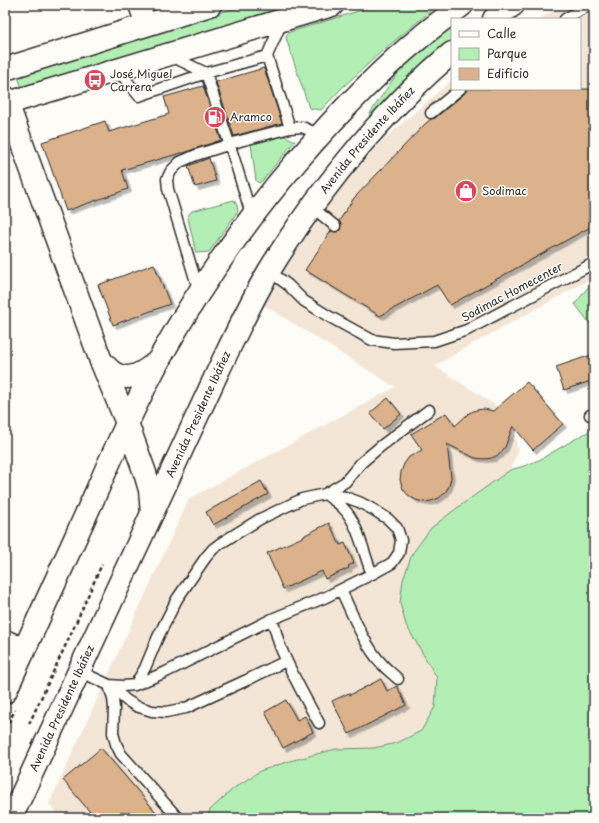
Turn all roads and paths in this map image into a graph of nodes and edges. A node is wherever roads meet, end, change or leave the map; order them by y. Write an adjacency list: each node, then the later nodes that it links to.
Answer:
1 (139, 5): 10 (street)
2 (210, 5): 10 (main road)
3 (462, 5): 22 (main road)
4 (513, 5): 7 (main road)
5 (589, 5): 8 (lane)
6 (320, 7): 9 (main road)
7 (495, 18)
8 (567, 18)
9 (283, 20): 12 (main road); 13 (lane)
10 (146, 25): 14 (main road)
11 (451, 54): 24 (main road, Avenida Presidente Ibáñez)
12 (168, 55): 15 (main road); 16 (lane)
13 (268, 56): 16 (lane); 20 (lane)
14 (5, 69)
15 (118, 70): 16 (lane); 18 (main road)
16 (206, 73): 23 (lane)
17 (459, 90): 19 (lane)
18 (6, 102): 21 (main road)
19 (431, 113)
20 (290, 128): 22 (lane); 23 (lane)
21 (11, 135): 30 (main road)
22 (320, 135): 25 (main road)
23 (230, 144): 25 (lane); 29 (lane)
24 (312, 207): 26 (lane); 28 (main road, Avenida Presidente Ibáñez)
25 (252, 217): 29 (main road)
26 (335, 226)
27 (594, 263): 28 (lane, Sodimac Homecenter)
28 (269, 271): 35 (main road, Avenida Presidente Ibáñez)
29 (199, 292): 31 (main road)
30 (101, 361): 31 (main road); 33 (main road)
31 (158, 361): 33 (main road)
32 (429, 410): 34 (lane)
33 (127, 423): 35 (main road); 41 (main road)
34 (325, 494): 37 (lane); 37 (lane); 46 (lane)
35 (152, 515): 43 (main road, Avenida Presidente Ibáñez)
36 (102, 564): 49 (path)
37 (372, 574): 38 (lane)
38 (341, 590): 39 (lane); 44 (lane)
39 (272, 619): 42 (lane); 46 (lane)
40 (5, 640): 41 (street)
41 (24, 649): 47 (main road)
42 (286, 661): 45 (lane); 48 (lane)
43 (79, 671): 45 (lane); 50 (main road, Avenida Presidente Ibáñez)
44 (398, 679)
45 (109, 685): 46 (lane); 51 (lane)
46 (134, 685)
47 (5, 692)
48 (320, 723)
49 (29, 724)
50 (11, 818)
51 (178, 818)

